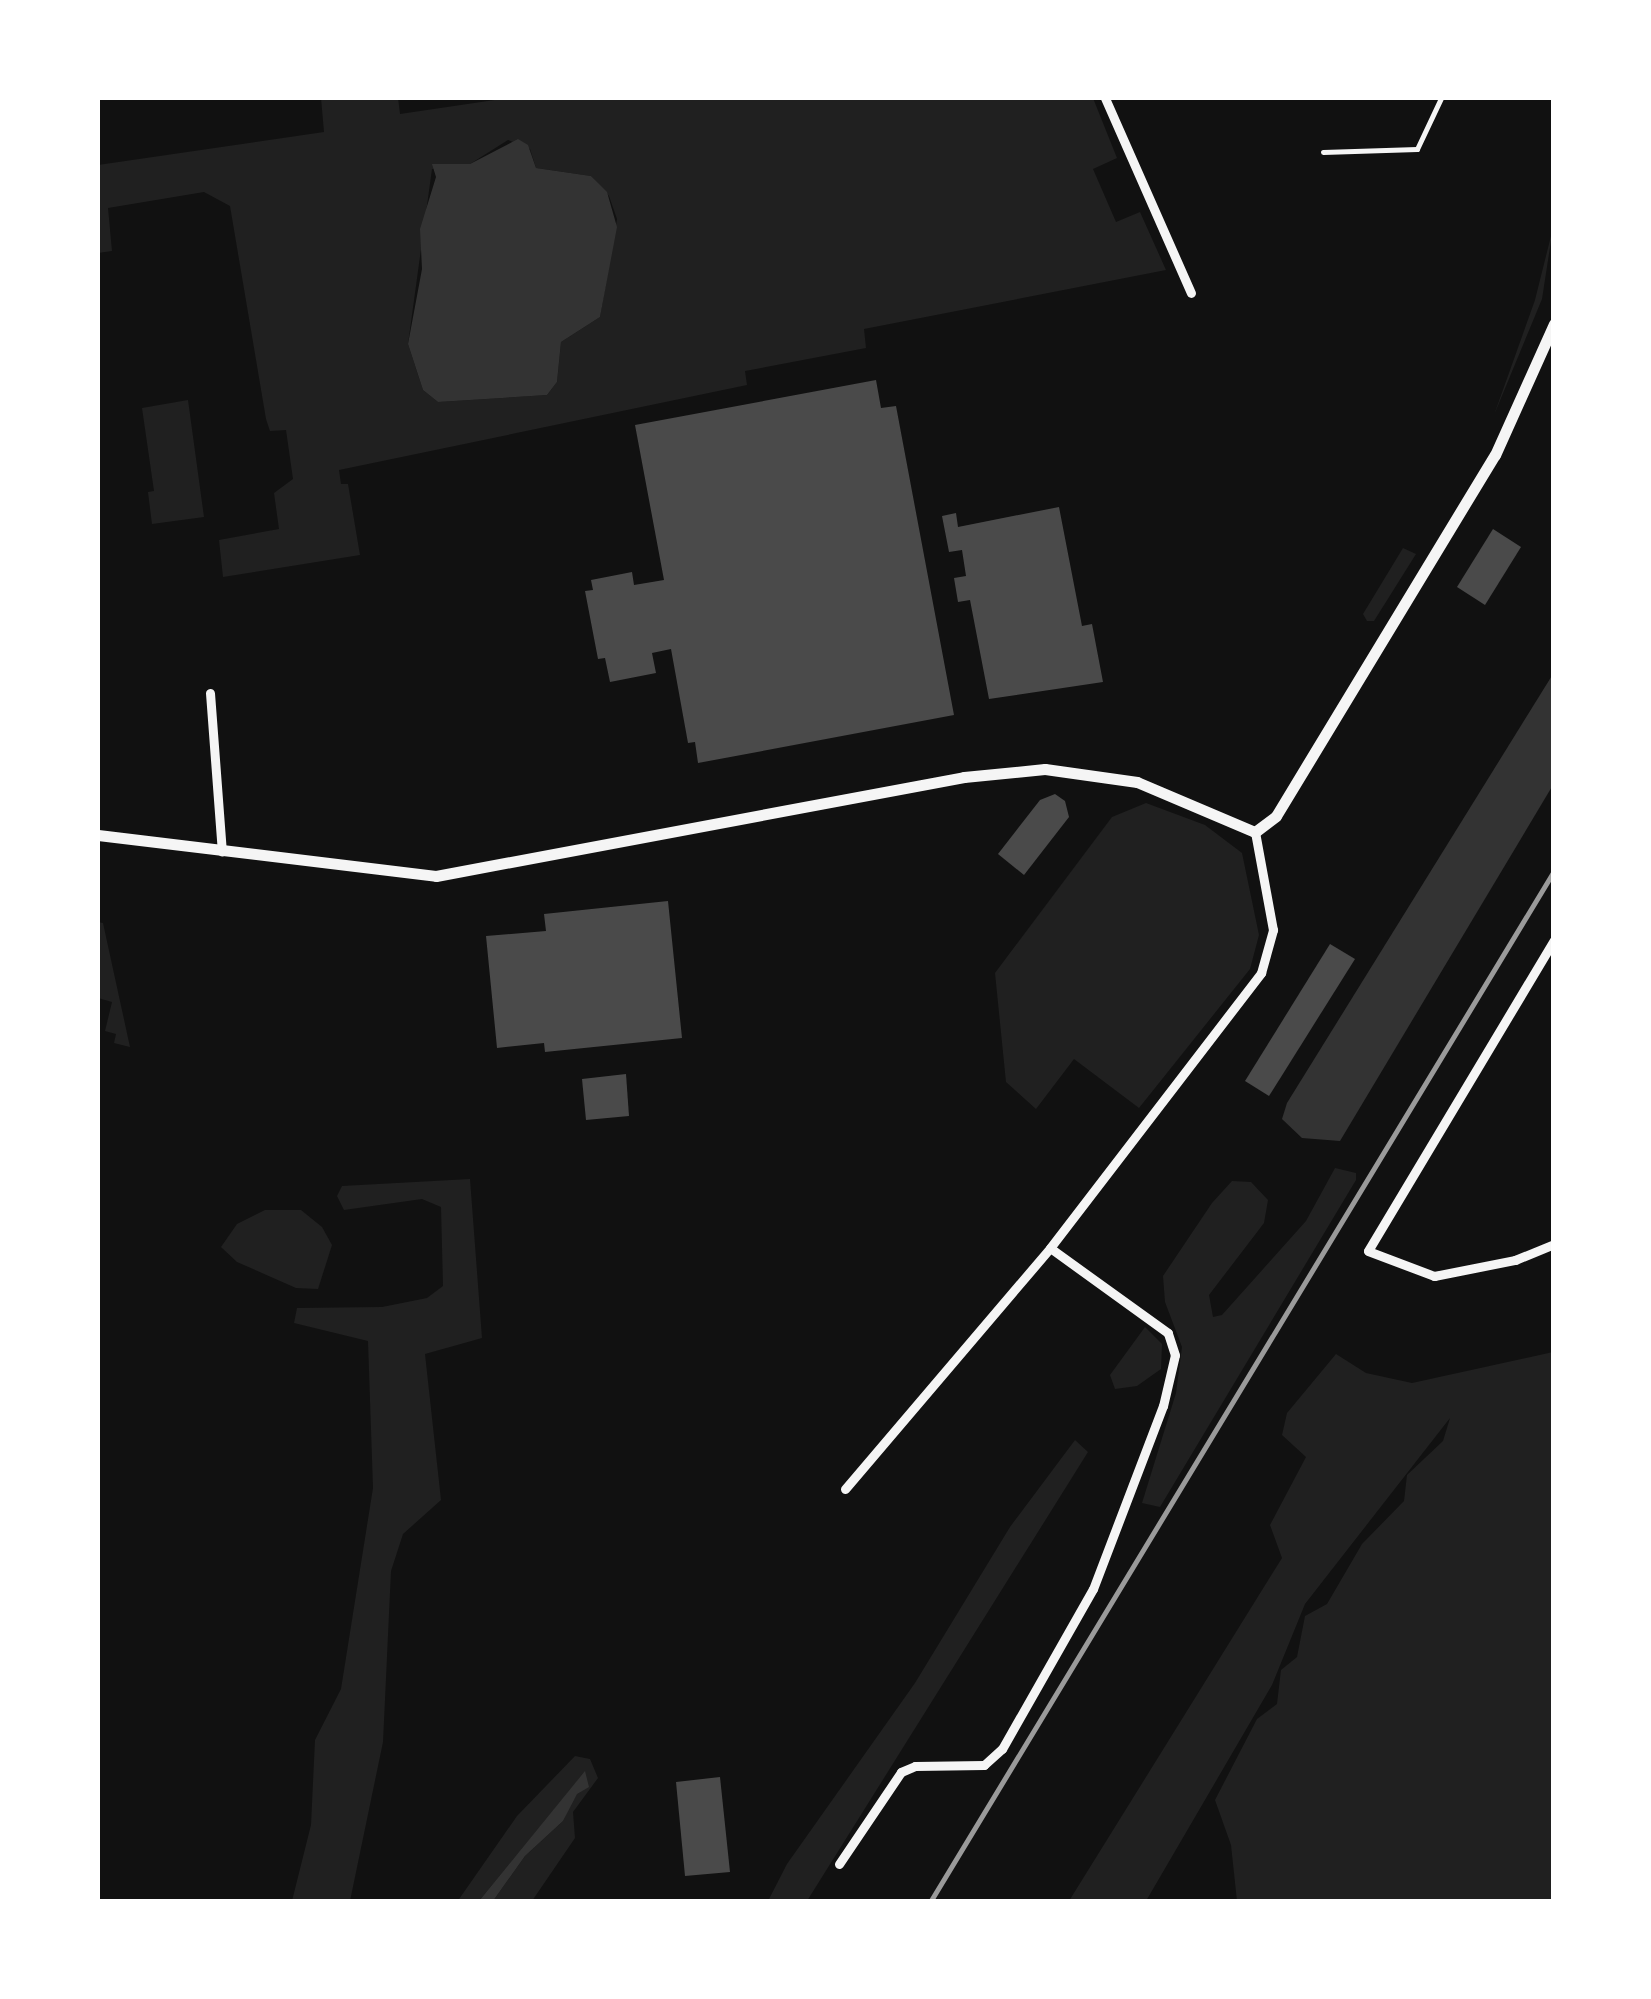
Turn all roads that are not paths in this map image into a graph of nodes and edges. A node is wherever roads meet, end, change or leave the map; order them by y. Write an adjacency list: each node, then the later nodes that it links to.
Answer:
1 (1105, 98): 4 (street)
2 (1441, 98): 3 (lane)
3 (1323, 152)
4 (1191, 293)
5 (1554, 324): 7 (street)
6 (210, 693): 9 (street)
7 (1256, 832): 9 (street); 12 (street)
8 (98, 835): 9 (street)
9 (222, 852)
10 (1554, 940): 11 (street)
11 (1554, 1244)
12 (1050, 1248): 13 (street); 14 (street)
13 (845, 1489)
14 (839, 1864)

